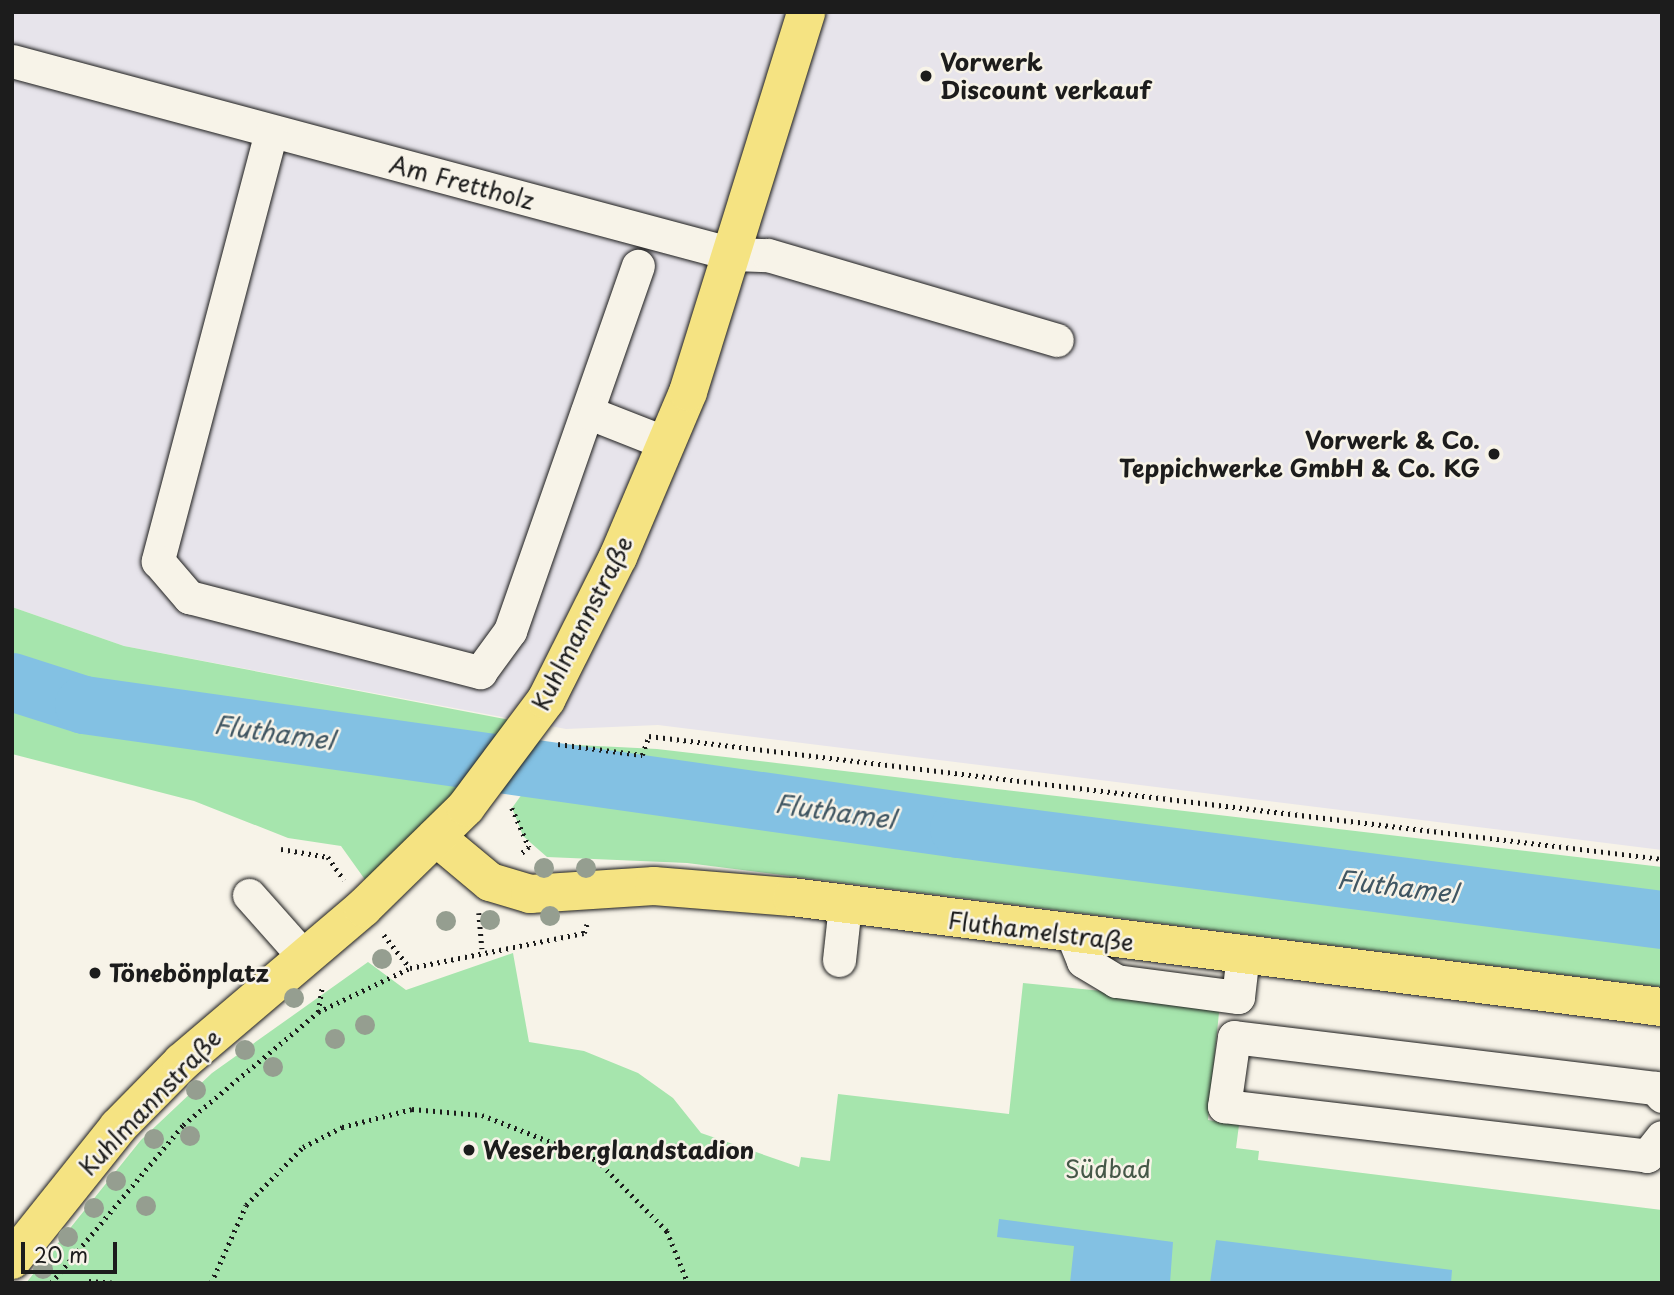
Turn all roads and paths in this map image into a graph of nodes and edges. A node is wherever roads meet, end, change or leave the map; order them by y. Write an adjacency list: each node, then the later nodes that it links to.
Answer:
1 (806, 12): 4 (main road, Kuhlmannstraße)
2 (12, 61): 3 (street, Am Frettholz)
3 (271, 132): 4 (street, Am Frettholz); 7 (street)
4 (733, 254): 6 (street, Am Frettholz); 8 (main road, Kuhlmannstraße)
5 (638, 266): 7 (street)
6 (1057, 340)
7 (587, 412): 8 (street)
8 (666, 443): 9 (main road, Kuhlmannstraße)
9 (542, 738): 10 (main road, Kuhlmannstraße); 11 (path)
10 (436, 837): 12 (main road, Fluthamelstraße); 17 (main road, Kuhlmannstraße)
11 (1662, 859)
12 (599, 890): 14 (main road, Fluthamelstraße); 26 (path)
13 (250, 895): 17 (street)
14 (845, 905): 15 (main road, Fluthamelstraße); 18 (street)
15 (1073, 936): 16 (main road, Fluthamelstraße); 19 (street)
16 (1243, 954): 19 (street); 20 (main road, Fluthamelstraße)
17 (304, 957): 24 (main road, Kuhlmannstraße)
18 (839, 960)
19 (1238, 997): 21 (street)
20 (1662, 1007)
21 (1234, 1037): 22 (street); 23 (street)
22 (1662, 1096)
23 (1662, 1137)
24 (12, 1260)
25 (89, 1281): 27 (path)
26 (51, 1283)
27 (117, 1283)
28 (211, 1283): 29 (path)
29 (688, 1283)

